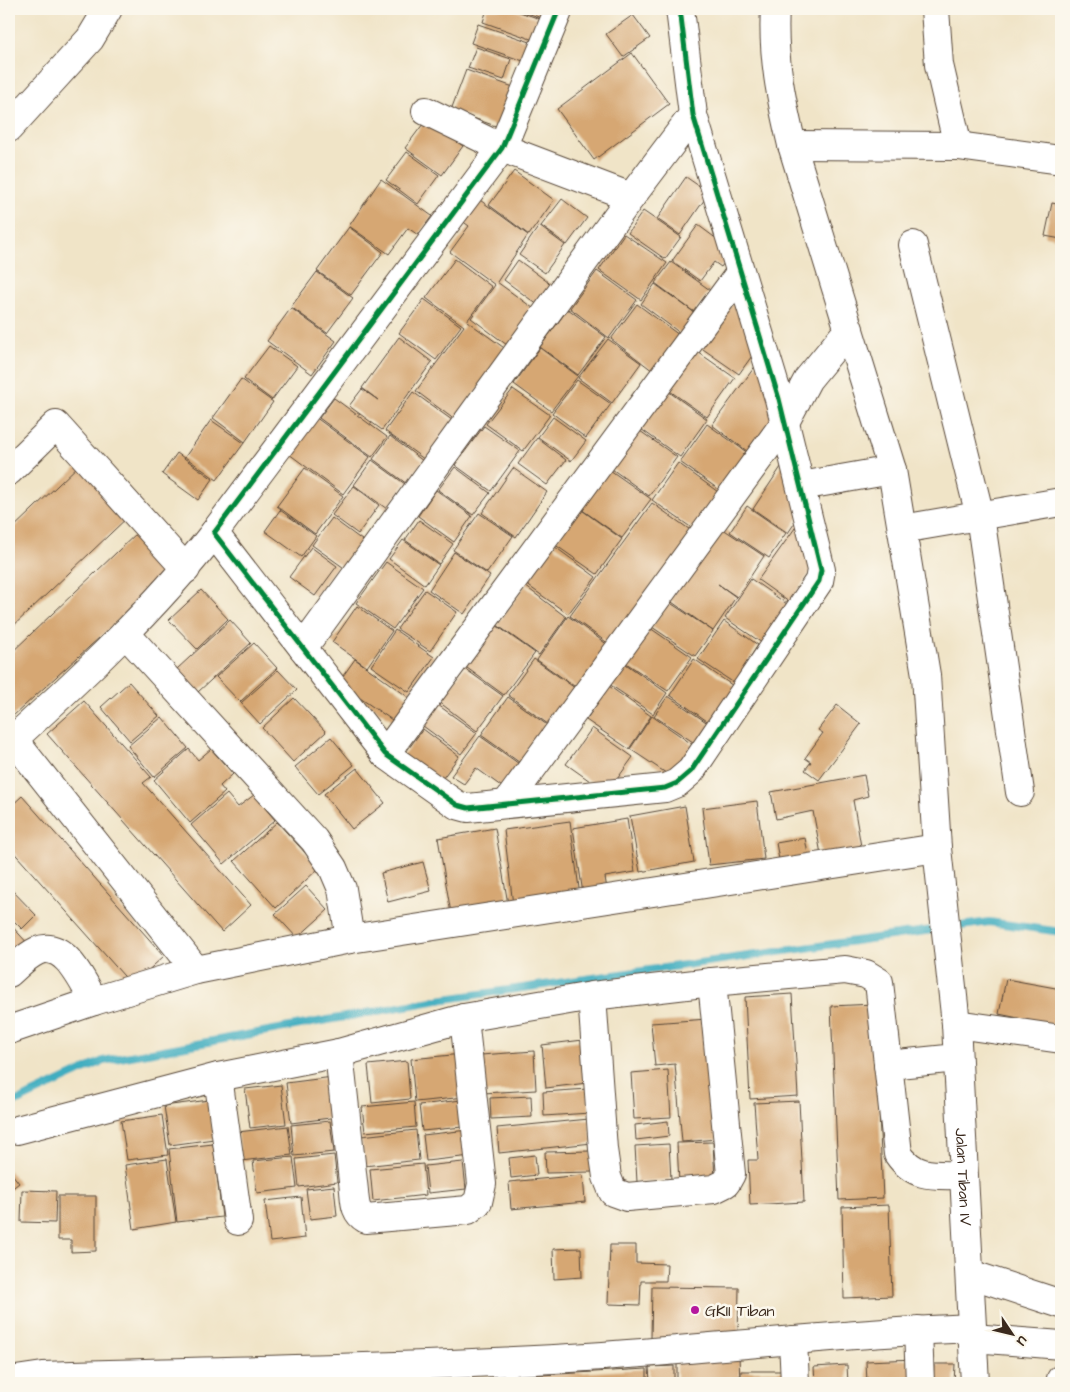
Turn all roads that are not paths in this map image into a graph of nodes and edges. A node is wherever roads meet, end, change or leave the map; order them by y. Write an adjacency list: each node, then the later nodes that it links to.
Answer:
1 (108, 9): 8 (main road)
2 (559, 9): 11 (main road)
3 (680, 9): 7 (main road)
4 (775, 9): 9 (main road, Jalan Tiban IV)
5 (935, 9): 10 (main road)
6 (426, 111): 11 (main road)
7 (693, 116): 13 (main road); 15 (main road)
8 (9, 128)
9 (792, 145): 10 (main road); 16 (main road, Jalan Tiban IV)
10 (958, 146): 12 (main road)
11 (502, 148): 13 (main road); 24 (main road)
12 (1061, 160)
13 (631, 196): 27 (main road)
14 (913, 245): 22 (main road)
15 (740, 273): 17 (main road); 29 (main road)
16 (849, 329): 17 (main road); 18 (main road, Jalan Tiban IV)
17 (784, 424): 20 (main road); 31 (main road)
18 (892, 470): 20 (main road); 23 (main road, Jalan Tiban IV)
19 (9, 471): 25 (main road)
20 (801, 486): 31 (main road)
21 (1061, 502): 22 (main road)
22 (980, 516): 23 (main road); 30 (main road)
23 (902, 528): 32 (main road, Jalan Tiban IV)
24 (214, 533): 25 (main road); 27 (main road)
25 (186, 569): 26 (main road)
26 (124, 633): 28 (main road); 33 (main road)
27 (303, 648): 29 (main road)
28 (10, 739): 34 (main road)
29 (385, 754): 31 (main road)
30 (1020, 792)
31 (506, 804)
32 (938, 859): 33 (main road); 40 (main road, Jalan Tiban IV)
33 (350, 938): 34 (main road)
34 (196, 970): 38 (main road)
35 (9, 974): 38 (main road)
36 (712, 982): 37 (main road); 37 (main road); 45 (main road)
37 (592, 996): 39 (main road)
38 (94, 1001): 41 (main road)
39 (464, 1018): 43 (main road); 43 (main road)
40 (956, 1024): 42 (main road); 44 (main road, Jalan Tiban IV)
41 (9, 1030)
42 (1061, 1039)
43 (339, 1053): 46 (main road)
44 (957, 1058): 45 (main road); 48 (main road, Jalan Tiban IV)
45 (888, 1065): 48 (main road)
46 (218, 1077): 47 (main road); 49 (main road)
47 (17, 1130)
48 (963, 1175): 50 (main road, Jalan Tiban IV)
49 (238, 1221)
50 (970, 1274): 51 (main road); 53 (main road, Jalan Tiban IV)
51 (1061, 1304)
52 (918, 1330): 53 (main road); 54 (main road); 61 (main road)
53 (972, 1333): 55 (main road); 62 (main road, Jalan Tiban IV)
54 (793, 1340): 56 (main road); 60 (main road)
55 (1061, 1345)
56 (412, 1374): 58 (main road)
57 (1061, 1379): 63 (main road)
58 (43, 1380): 59 (main road)
59 (9, 1382)
60 (795, 1383)
61 (920, 1383)
62 (975, 1383)
63 (1060, 1383)

